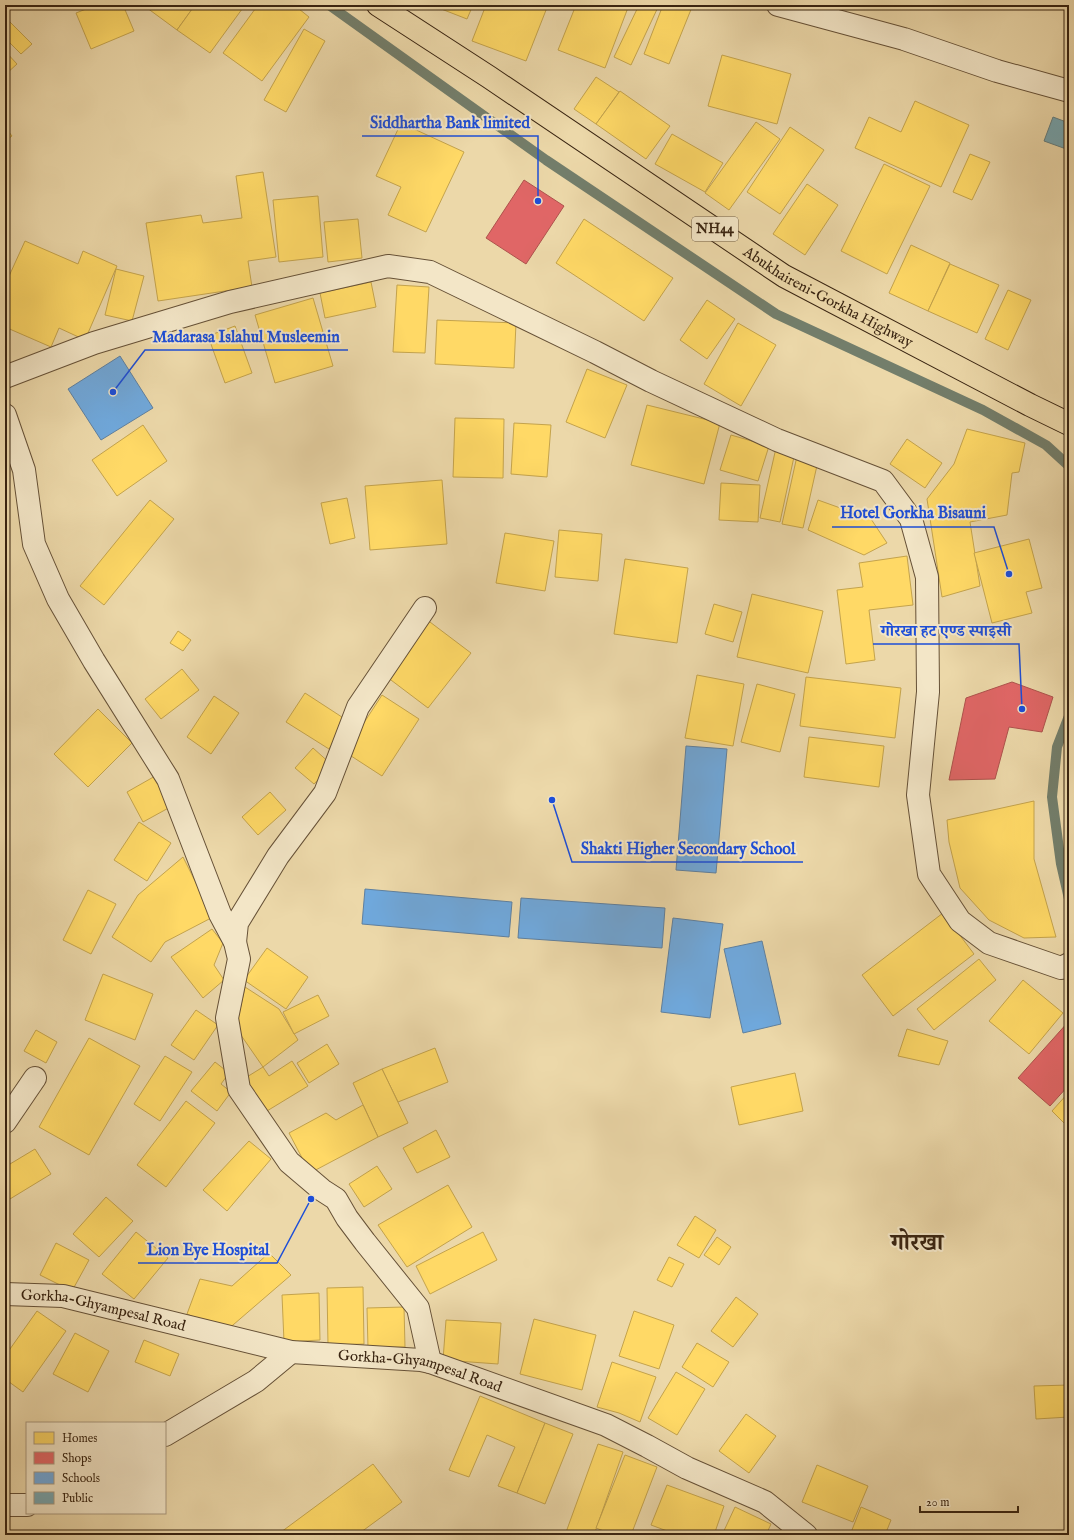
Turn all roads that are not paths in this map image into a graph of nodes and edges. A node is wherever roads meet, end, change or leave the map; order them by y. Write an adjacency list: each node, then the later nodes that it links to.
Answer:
1 (378, 5): 6 (main road, Abukhaireni-Gorkha Highway / NH44)
2 (778, 5): 3 (street)
3 (1069, 91)
4 (5, 377): 9 (street)
5 (5, 415): 8 (street)
6 (1069, 424)
7 (425, 608): 8 (street)
8 (235, 942): 14 (street)
9 (1069, 964)
10 (35, 1078): 11 (street)
11 (5, 1122)
12 (5, 1294): 13 (street, Gorkha-Ghyampesal Road)
13 (291, 1352): 14 (street, Gorkha-Ghyampesal Road); 15 (street)
14 (430, 1362): 18 (street, Gorkha-Ghyampesal Road)
15 (166, 1434)
16 (26, 1505): 17 (street)
17 (5, 1506)
18 (806, 1535)

